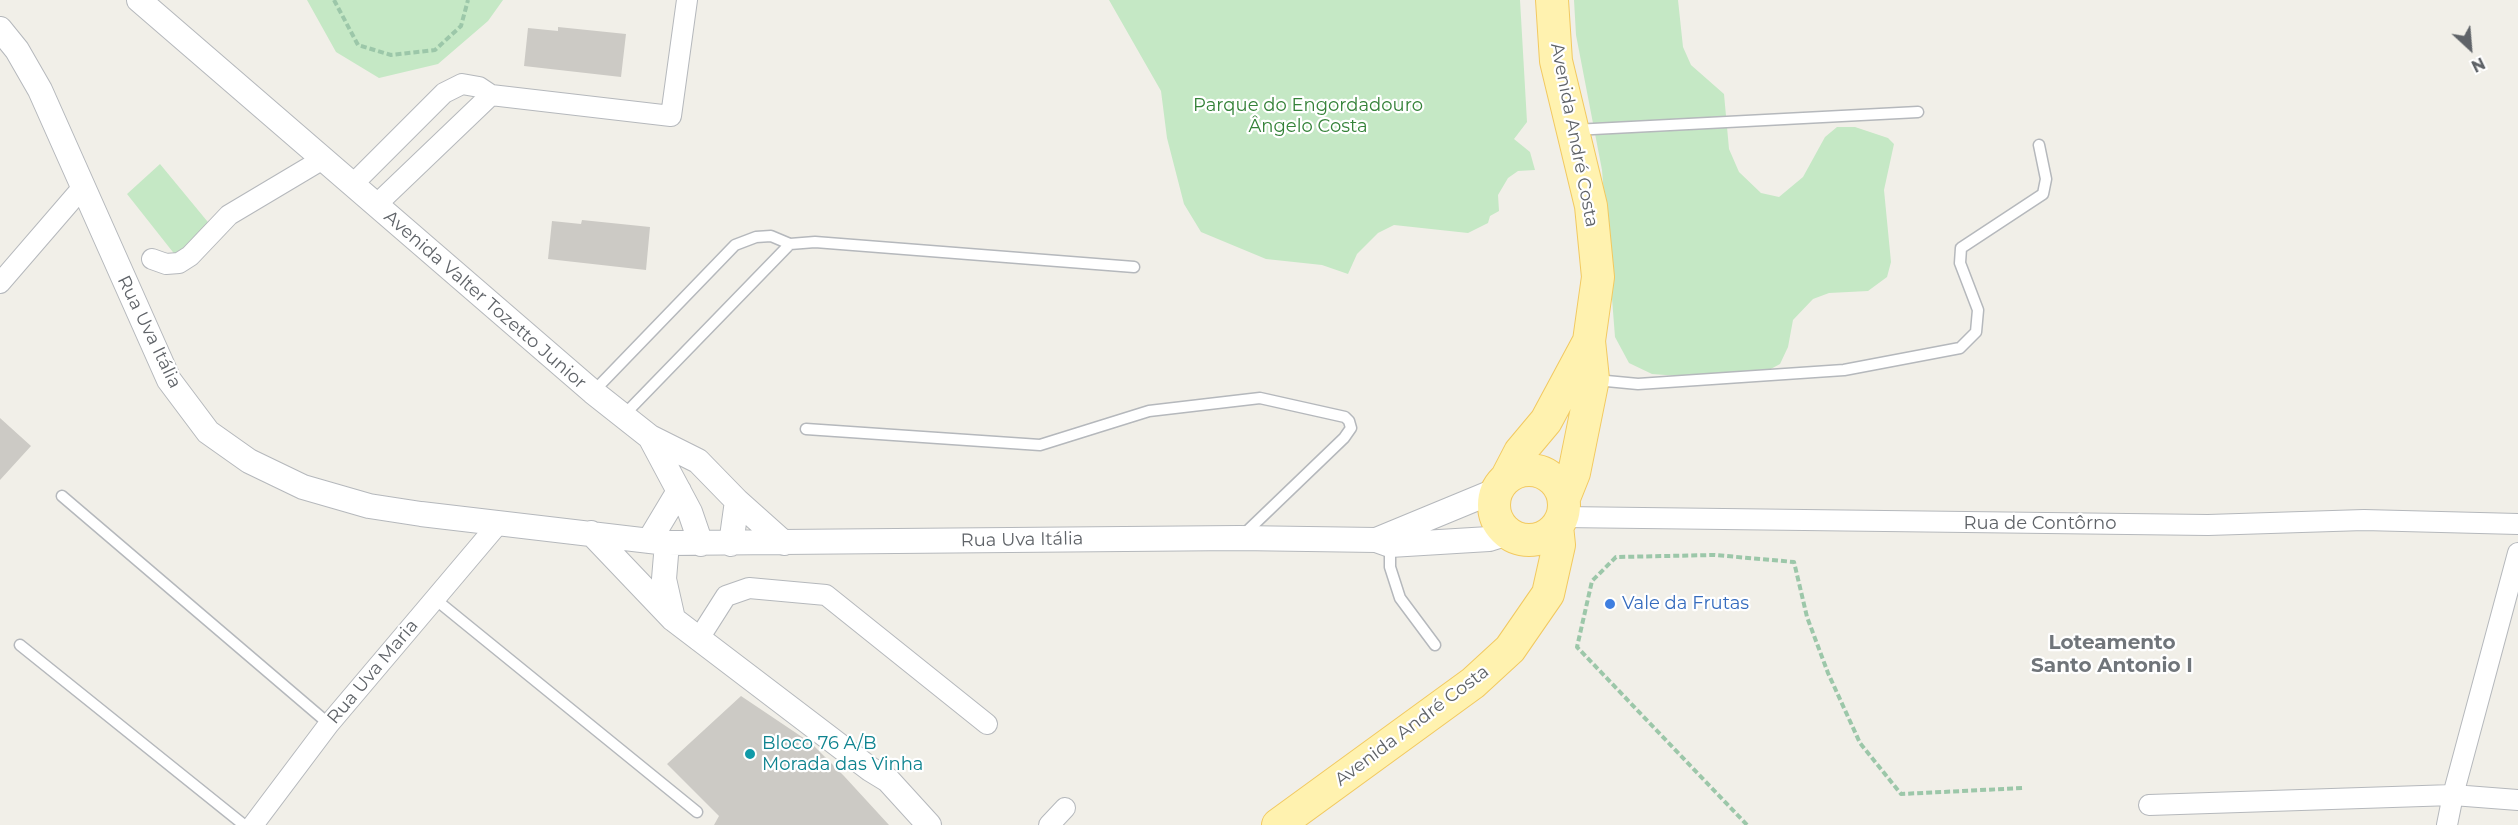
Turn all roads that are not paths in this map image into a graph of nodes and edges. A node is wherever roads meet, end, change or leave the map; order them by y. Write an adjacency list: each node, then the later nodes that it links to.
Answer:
1 (139, 0): 9 (street, Avenida Valter Tozetto Junior)
2 (687, 0): 5 (street)
3 (1552, 0): 7 (main road, Avenida André Costa)
4 (0, 29): 11 (street, Rua Uva Itália)
5 (490, 95): 10 (street); 12 (street)
6 (1918, 112): 7 (lane)
7 (1573, 130): 17 (main road, Avenida André Costa)
8 (2039, 145): 18 (lane)
9 (323, 159): 10 (street, Avenida Valter Tozetto Junior); 14 (street)
10 (352, 185): 12 (street, Avenida Valter Tozetto Junior)
11 (82, 188): 16 (street); 28 (street, Rua Uva Itália)
12 (376, 205): 19 (street, Avenida Valter Tozetto Junior)
13 (790, 244): 15 (lane); 19 (lane); 20 (lane)
14 (152, 259)
15 (1134, 267)
16 (0, 283)
17 (1589, 341): 18 (main road, Avenida André Costa); 23 (main road, Avenida André Costa)
18 (1593, 379): 27 (main road, Avenida André Costa)
19 (592, 392): 20 (street, Avenida Valter Tozetto Junior)
20 (622, 416): 22 (street, Avenida Valter Tozetto Junior)
21 (806, 429): 32 (lane)
22 (650, 437): 24 (street, Avenida Valter Tozetto Junior); 26 (street, Avenida Valter Tozetto Junior)
23 (1502, 483): 27 (main road); 31 (main road); 33 (street, Rua Uva Itália)
24 (679, 491): 34 (street); 36 (street, Avenida Valter Tozetto Junior)
25 (62, 495): 45 (lane)
26 (737, 501): 35 (street, Avenida Valter Tozetto Junior); 37 (street)
27 (1561, 514): 29 (street, Rua de Contôrno); 31 (main road); 40 (main road, Avenida André Costa)
28 (499, 524): 30 (street, Rua Uva Itália); 39 (street, Rua Uva Maria)
29 (2518, 524)
30 (591, 533): 34 (street, Rua Uva Itália); 41 (street)
31 (1513, 536): 33 (street, Rua Uva Itália); 40 (main road, Avenida André Costa)
32 (1239, 538): 33 (street, Rua Uva Itália); 35 (street, Rua Uva Itália)
33 (1386, 539): 44 (lane)
34 (658, 542): 36 (street, Rua Uva Itália); 41 (street)
35 (784, 543): 37 (street, Rua Uva Itália)
36 (701, 544): 37 (street, Rua Uva Itália)
37 (731, 544)
38 (2518, 553): 48 (street)
39 (435, 599): 45 (street, Rua Uva Maria); 52 (lane)
40 (1534, 615): 58 (main road, Avenida André Costa)
41 (673, 619): 42 (street)
42 (698, 640): 46 (street); 47 (street)
43 (20, 645): 53 (lane)
44 (1435, 645)
45 (329, 724): 54 (street, Rua Uva Maria)
46 (987, 724)
47 (870, 769): 55 (street); 56 (street)
48 (2452, 795): 49 (street); 50 (street); 59 (street)
49 (2518, 800)
50 (2150, 806)
51 (1065, 808): 57 (street)
52 (697, 812)
53 (244, 825)
54 (253, 825)
55 (907, 825)
56 (929, 825)
57 (1049, 825)
58 (1278, 825)
59 (2447, 825)

